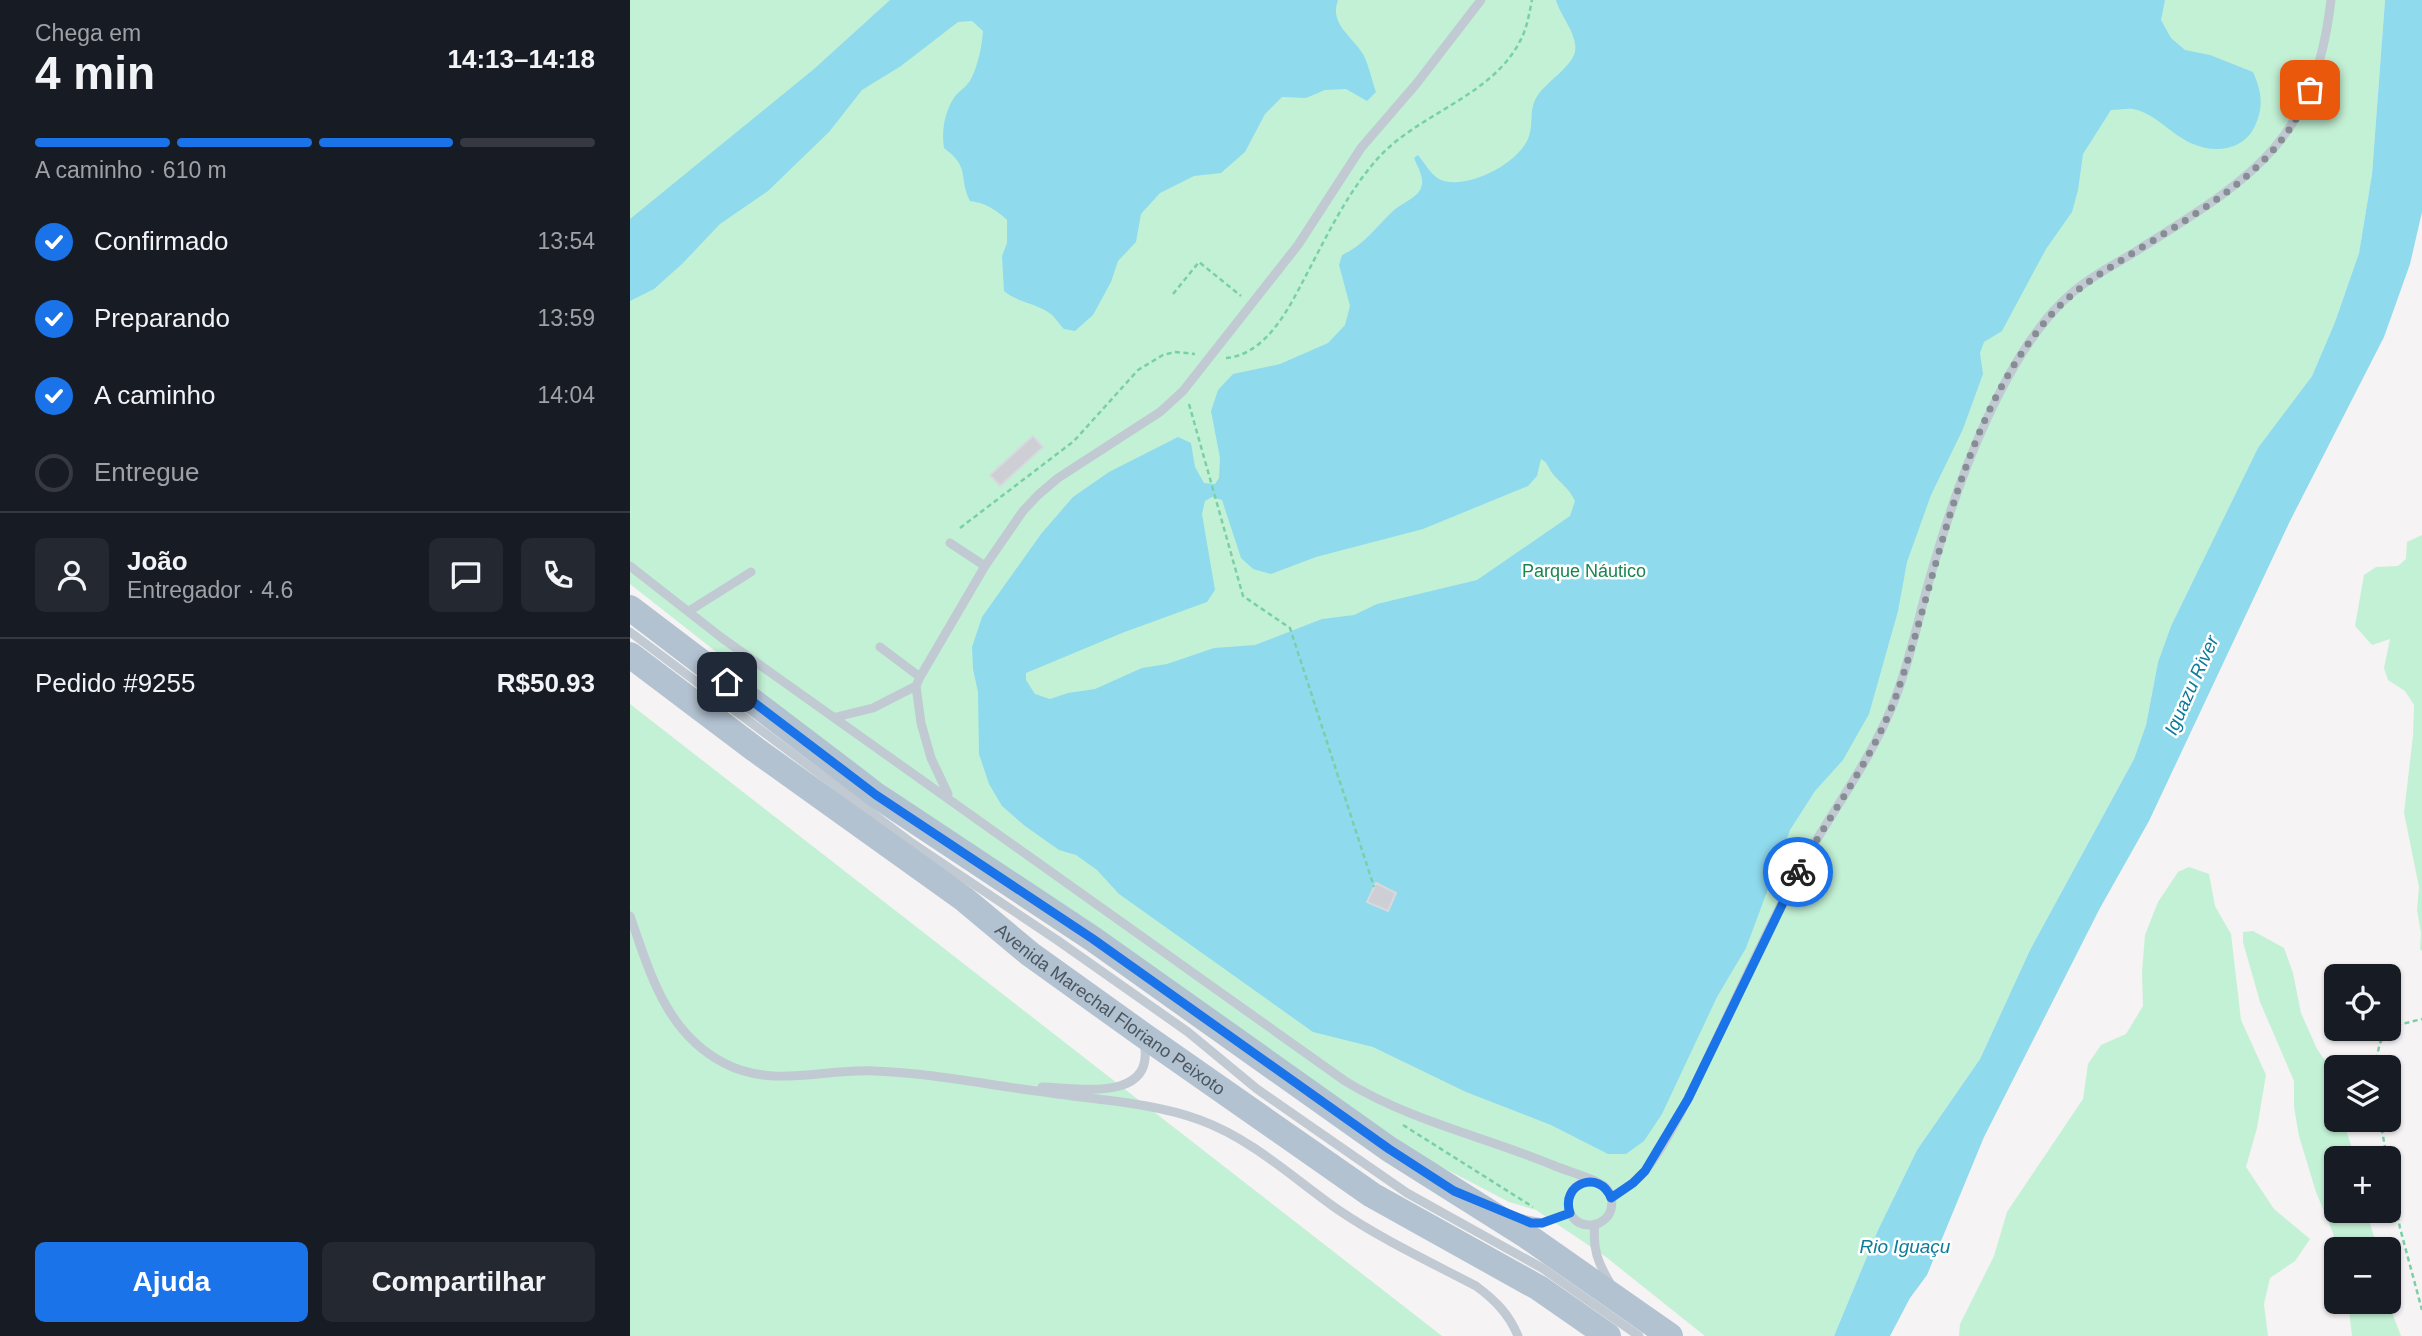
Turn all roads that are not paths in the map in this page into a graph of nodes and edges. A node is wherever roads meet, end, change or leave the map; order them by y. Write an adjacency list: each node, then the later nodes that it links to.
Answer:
1 (1481, 0): 5 (lane)
2 (2331, 0): 18 (lane)
3 (950, 543): 5 (lane)
4 (630, 566): 7 (lane)
5 (985, 566): 10 (lane)
6 (751, 572): 7 (lane)
7 (689, 611): 11 (lane)
8 (634, 631): 14 (main road, Avenida Marechal Floriano Peixoto); 17 (main road); 24 (lane)
9 (880, 646): 10 (lane)
10 (918, 681): 11 (lane); 12 (lane)
11 (836, 717): 12 (lane)
12 (951, 799): 16 (lane)
13 (630, 916): 15 (lane)
14 (1143, 1035): 15 (lane); 23 (main road, Avenida Marechal Floriano Peixoto)
15 (1005, 1087): 22 (lane)
16 (1591, 1181): 18 (lane); 19 (lane)
17 (1454, 1191): 19 (lane); 21 (main road)
18 (1611, 1198): 20 (lane)
19 (1570, 1213): 20 (lane)
20 (1595, 1224): 21 (lane)
21 (1631, 1308): 25 (main road)
22 (1518, 1336)
23 (1608, 1336)
24 (1639, 1336)
25 (1670, 1336)

